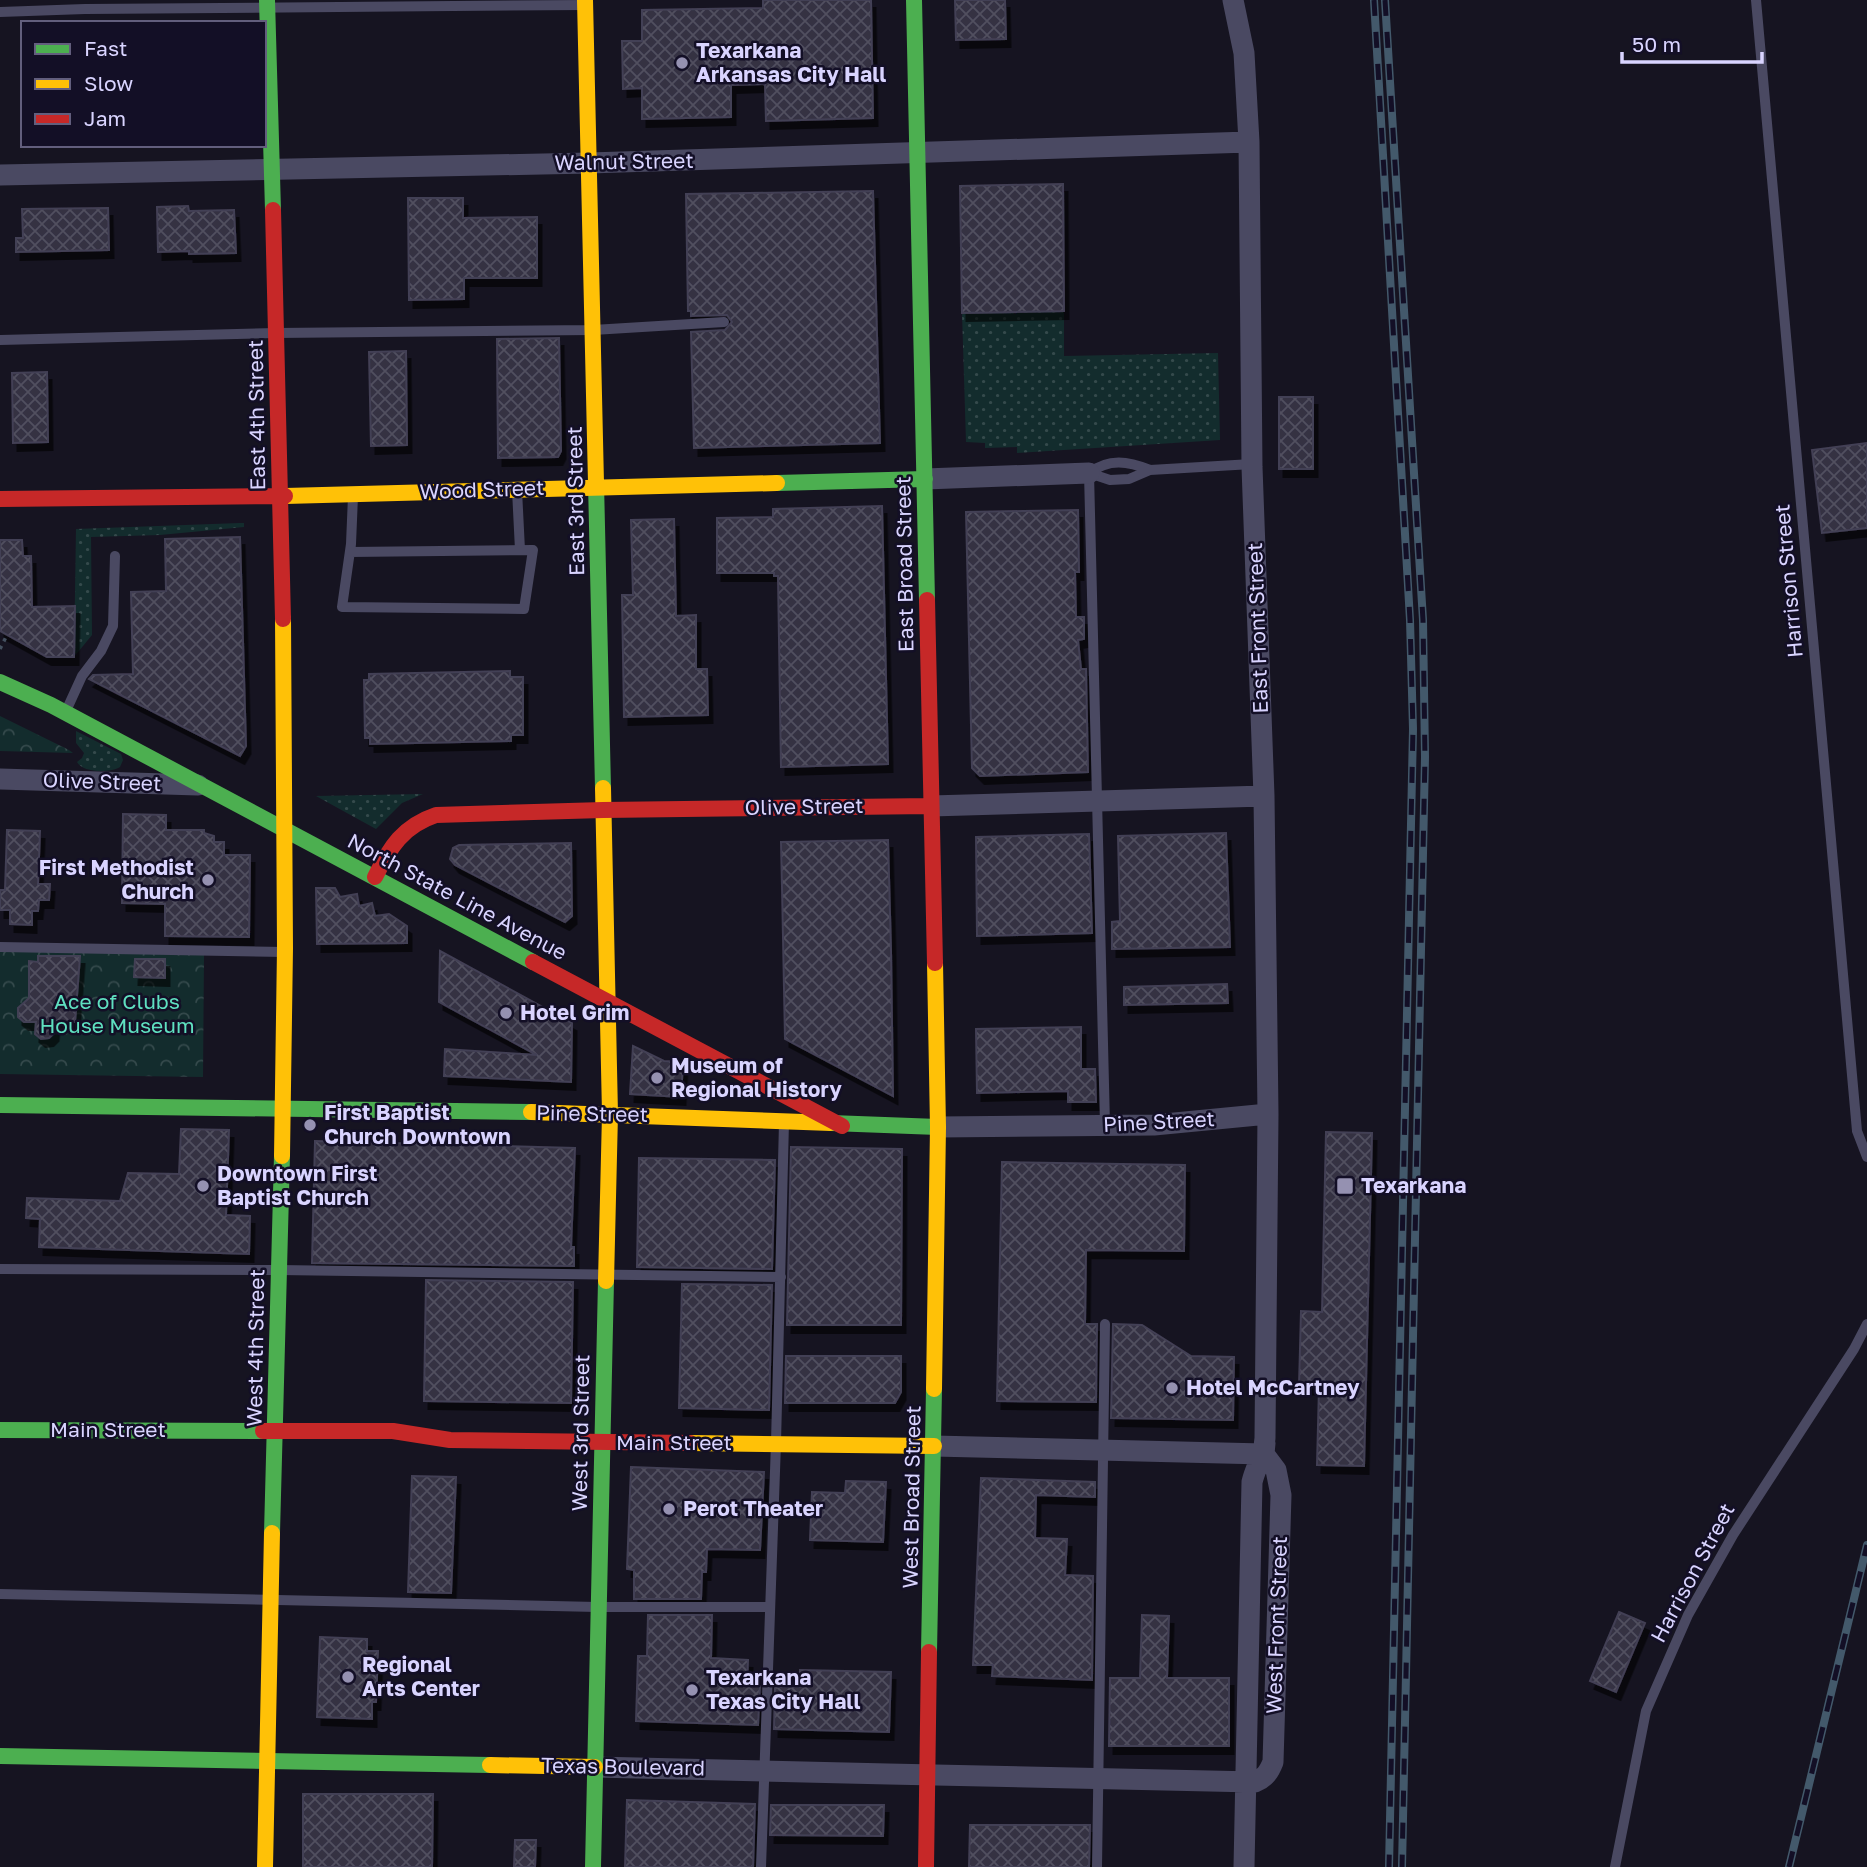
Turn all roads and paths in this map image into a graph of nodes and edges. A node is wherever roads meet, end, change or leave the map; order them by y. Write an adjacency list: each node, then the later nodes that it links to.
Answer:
1 (914, 0): 8 (street, East Broad Street)
2 (1233, 0): 7 (street, East Front Street)
3 (1756, 0): 52 (lane, Harrison Street)
4 (585, 3): 5 (lane); 9 (street, East 3rd Street)
5 (267, 4): 6 (lane); 10 (street, East 4th Street)
6 (0, 12)
7 (1249, 142): 8 (street, Walnut Street); 16 (street, East Front Street)
8 (916, 154): 9 (street, Walnut Street); 19 (street, East Broad Street)
9 (589, 163): 10 (street, Walnut Street); 13 (street, East 3rd Street)
10 (272, 169): 11 (street, Walnut Street); 14 (street, East 4th Street)
11 (0, 175)
12 (724, 322): 13 (lane)
13 (593, 330): 14 (lane); 20 (street, East 3rd Street)
14 (276, 333): 15 (lane); 23 (street, East 4th Street)
15 (0, 340)
16 (1252, 464): 17 (lane); 35 (street, East Front Street)
17 (1150, 470): 18 (lane); 18 (lane)
18 (1089, 473): 19 (street, Wood Street); 36 (lane)
19 (925, 479): 20 (street, Wood Street); 37 (street, East Broad Street)
20 (597, 486): 21 (street, Wood Street); 38 (street, East 3rd Street)
21 (517, 489): 22 (street, Wood Street); 25 (lane)
22 (353, 494): 23 (street, Wood Street); 26 (lane)
23 (280, 496): 24 (street, Wood Street); 39 (street, East 4th Street)
24 (0, 499)
25 (520, 550): 26 (lane); 26 (lane)
26 (350, 552)
27 (115, 556): 32 (lane)
28 (6, 637): 29 (path)
29 (0, 649)
30 (0, 670): 32 (street, North State Line Avenue)
31 (0, 681): 32 (street, North State Line Avenue)
32 (58, 708): 34 (street, North State Line Avenue)
33 (0, 779): 34 (street, Olive Street)
34 (203, 786): 39 (street, North State Line Avenue)
35 (1264, 796): 36 (street, Olive Street); 47 (street, East Front Street)
36 (1097, 801): 37 (street, Olive Street); 49 (lane)
37 (930, 806): 38 (street, Olive Street); 51 (street, East Broad Street)
38 (603, 810): 40 (street, Olive Street); 43 (street, East 3rd Street)
39 (285, 829): 40 (street, North State Line Avenue); 42 (street, West 4th Street)
40 (375, 877): 43 (street, North State Line Avenue)
41 (0, 947): 42 (lane)
42 (285, 952): 45 (street, West 4th Street)
43 (607, 1001): 46 (street, West 3rd Street); 50 (street, North State Line Avenue)
44 (0, 1105): 45 (street, Pine Street)
45 (281, 1108): 46 (street, Pine Street); 54 (street, West 4th Street)
46 (610, 1114): 48 (street, Pine Street); 55 (street, West 3rd Street)
47 (1268, 1114): 49 (street, Pine Street); 65 (street, West Front Street)
48 (784, 1120): 50 (street, Pine Street); 56 (lane)
49 (1105, 1125): 51 (street, Pine Street)
50 (842, 1126): 51 (street, Pine Street)
51 (938, 1127): 63 (street, West Broad Street)
52 (1867, 1157)
53 (0, 1269): 54 (lane)
54 (279, 1270): 55 (lane); 60 (street, West 4th Street)
55 (605, 1276): 56 (lane); 61 (street, West 3rd Street)
56 (781, 1277): 62 (lane)
57 (1105, 1324): 64 (lane)
58 (1867, 1324): 83 (lane, Harrison Street)
59 (0, 1430): 60 (street, Main Street)
60 (276, 1431): 61 (street, Main Street); 67 (street, West 4th Street)
61 (601, 1443): 62 (street, Main Street); 69 (street, West 3rd Street)
62 (776, 1443): 63 (street, Main Street); 68 (lane)
63 (934, 1446): 64 (street, Main Street); 74 (street, West Broad Street)
64 (1103, 1450): 65 (street, Main Street); 75 (lane)
65 (1264, 1454): 76 (street, West Front Street); 76 (street, West Front Street)
66 (0, 1594): 67 (lane)
67 (270, 1600): 69 (lane); 71 (street, West 4th Street)
68 (770, 1607): 69 (lane); 73 (lane)
69 (597, 1608): 72 (street, West 3rd Street)
70 (0, 1756): 71 (street, Texas Boulevard)
71 (266, 1760): 72 (street, Texas Boulevard); 77 (street, West 4th Street)
72 (595, 1767): 73 (street, Texas Boulevard); 78 (street, West 3rd Street)
73 (764, 1770): 74 (street, Texas Boulevard); 79 (lane)
74 (927, 1777): 75 (street, Texas Boulevard); 80 (street, West Broad Street)
75 (1098, 1779): 76 (street, Texas Boulevard); 81 (lane)
76 (1246, 1782): 82 (street, West Front Street)
77 (265, 1867)
78 (593, 1867)
79 (761, 1867)
80 (926, 1867)
81 (1097, 1867)
82 (1244, 1867)
83 (1615, 1867)

